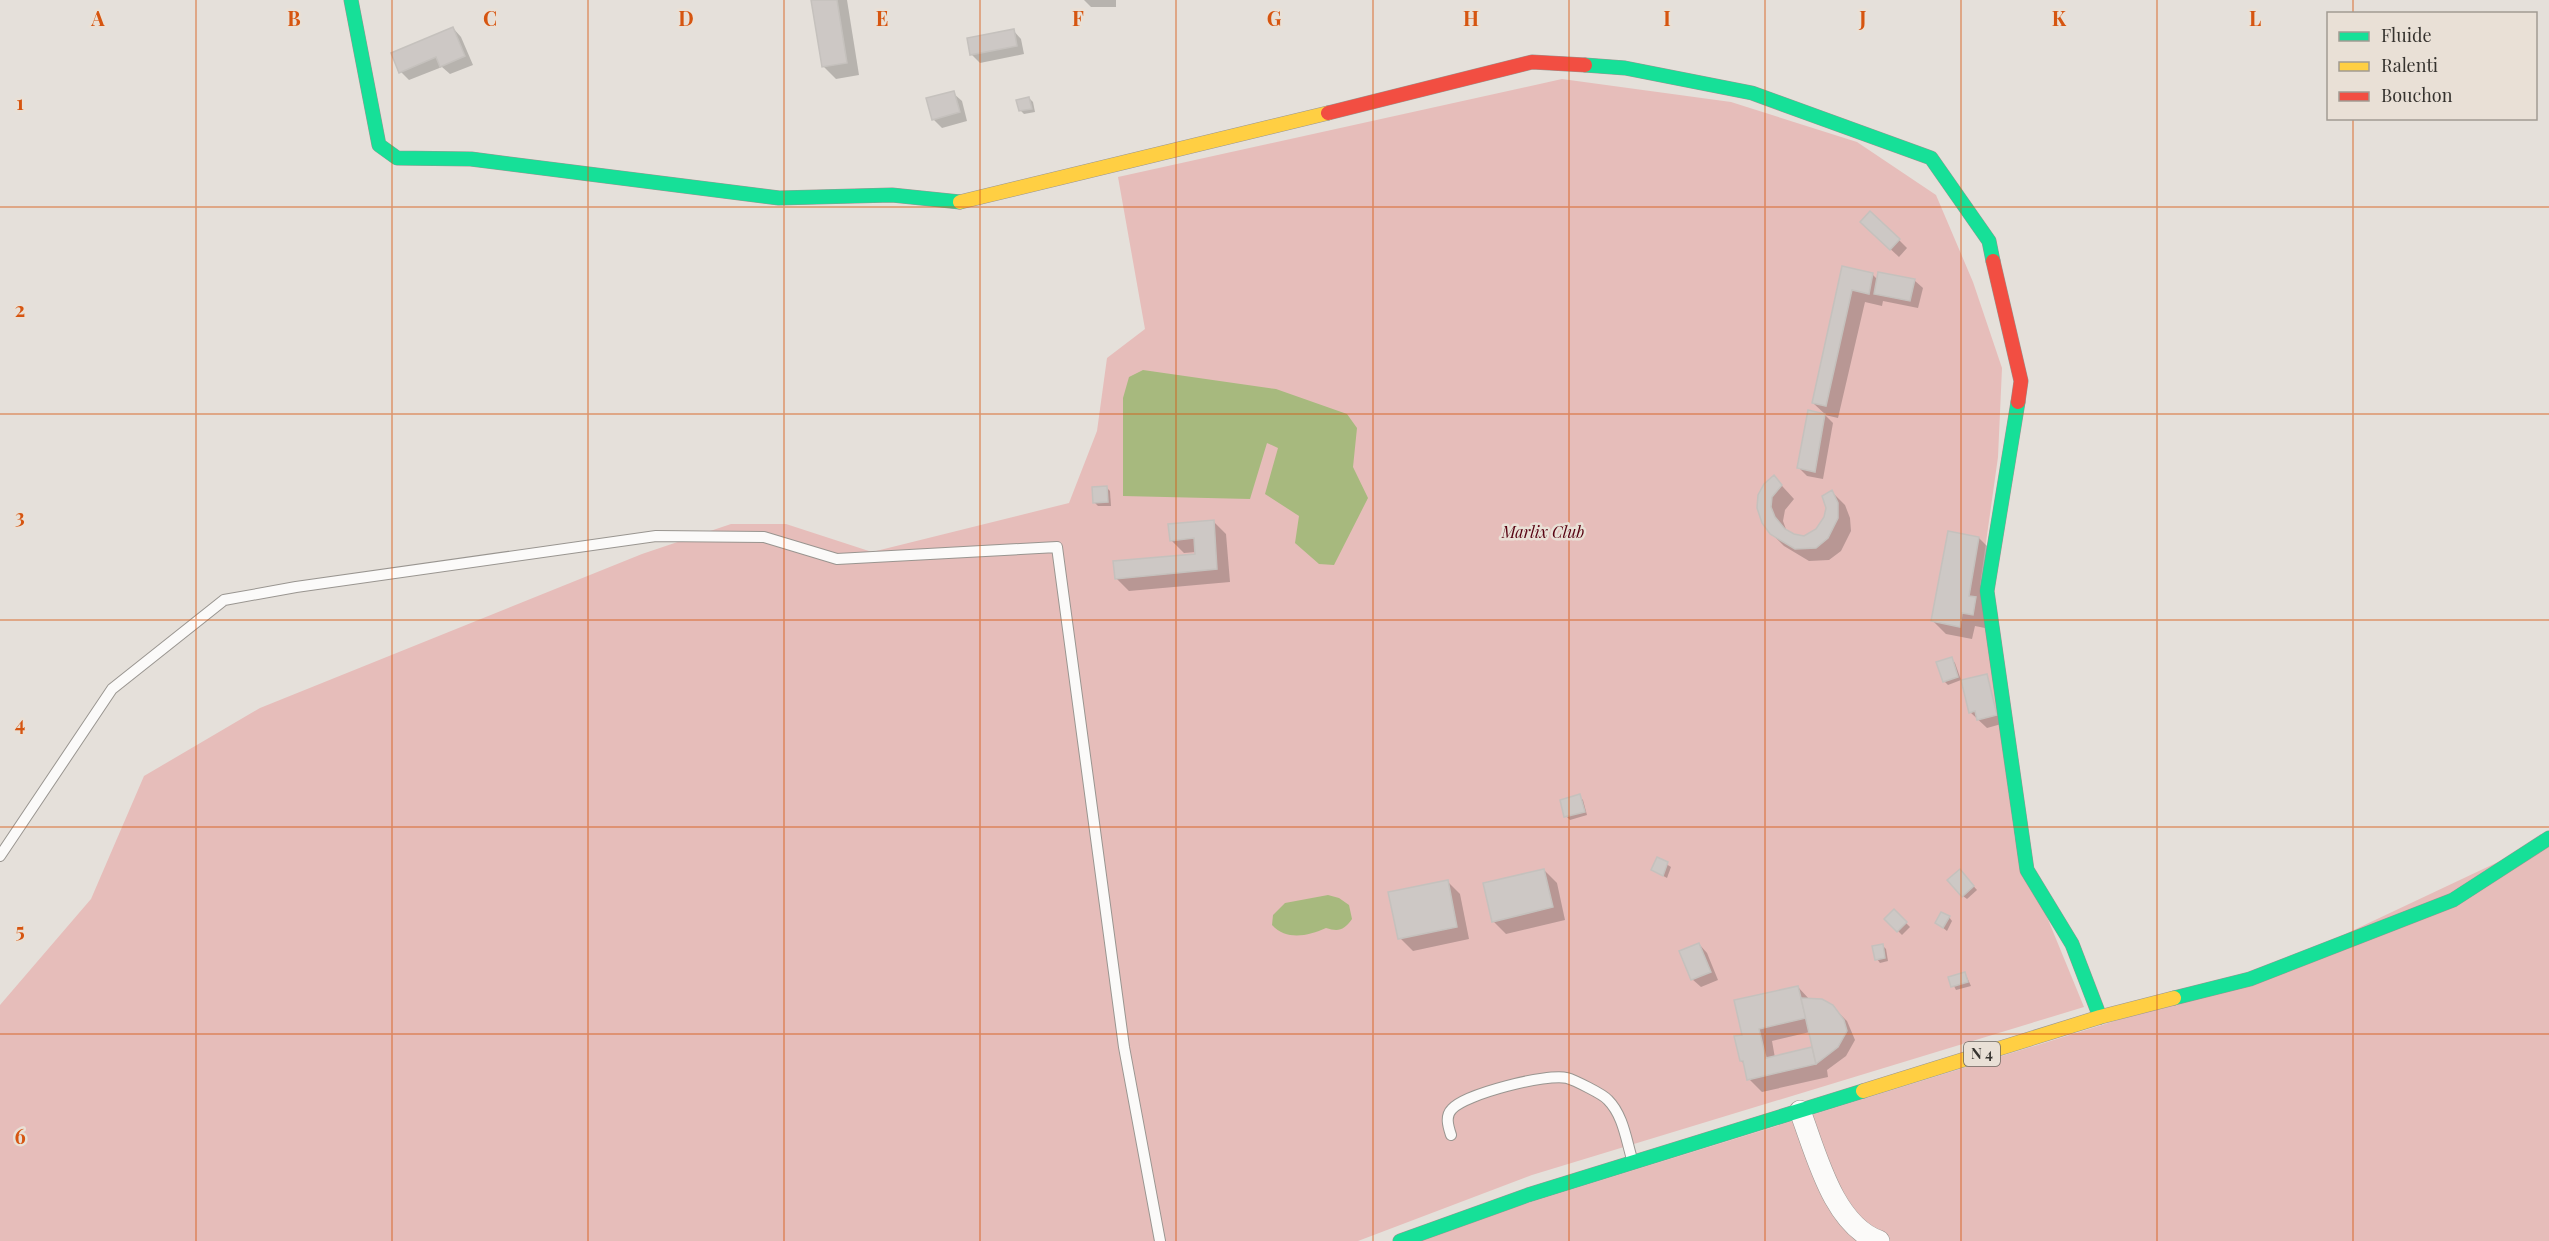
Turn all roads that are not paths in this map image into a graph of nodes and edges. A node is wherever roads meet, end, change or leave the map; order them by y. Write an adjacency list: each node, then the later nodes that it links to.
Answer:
1 (351, 0): 4 (street)
2 (2549, 838): 4 (street, N 4)
3 (0, 856): 8 (lane)
4 (2100, 1017): 5 (street, N 4)
5 (1800, 1111): 7 (street, N 4); 10 (street)
6 (1451, 1135): 7 (lane)
7 (1633, 1163): 9 (street, N 4)
8 (1160, 1241)
9 (1400, 1241)
10 (1879, 1241)

